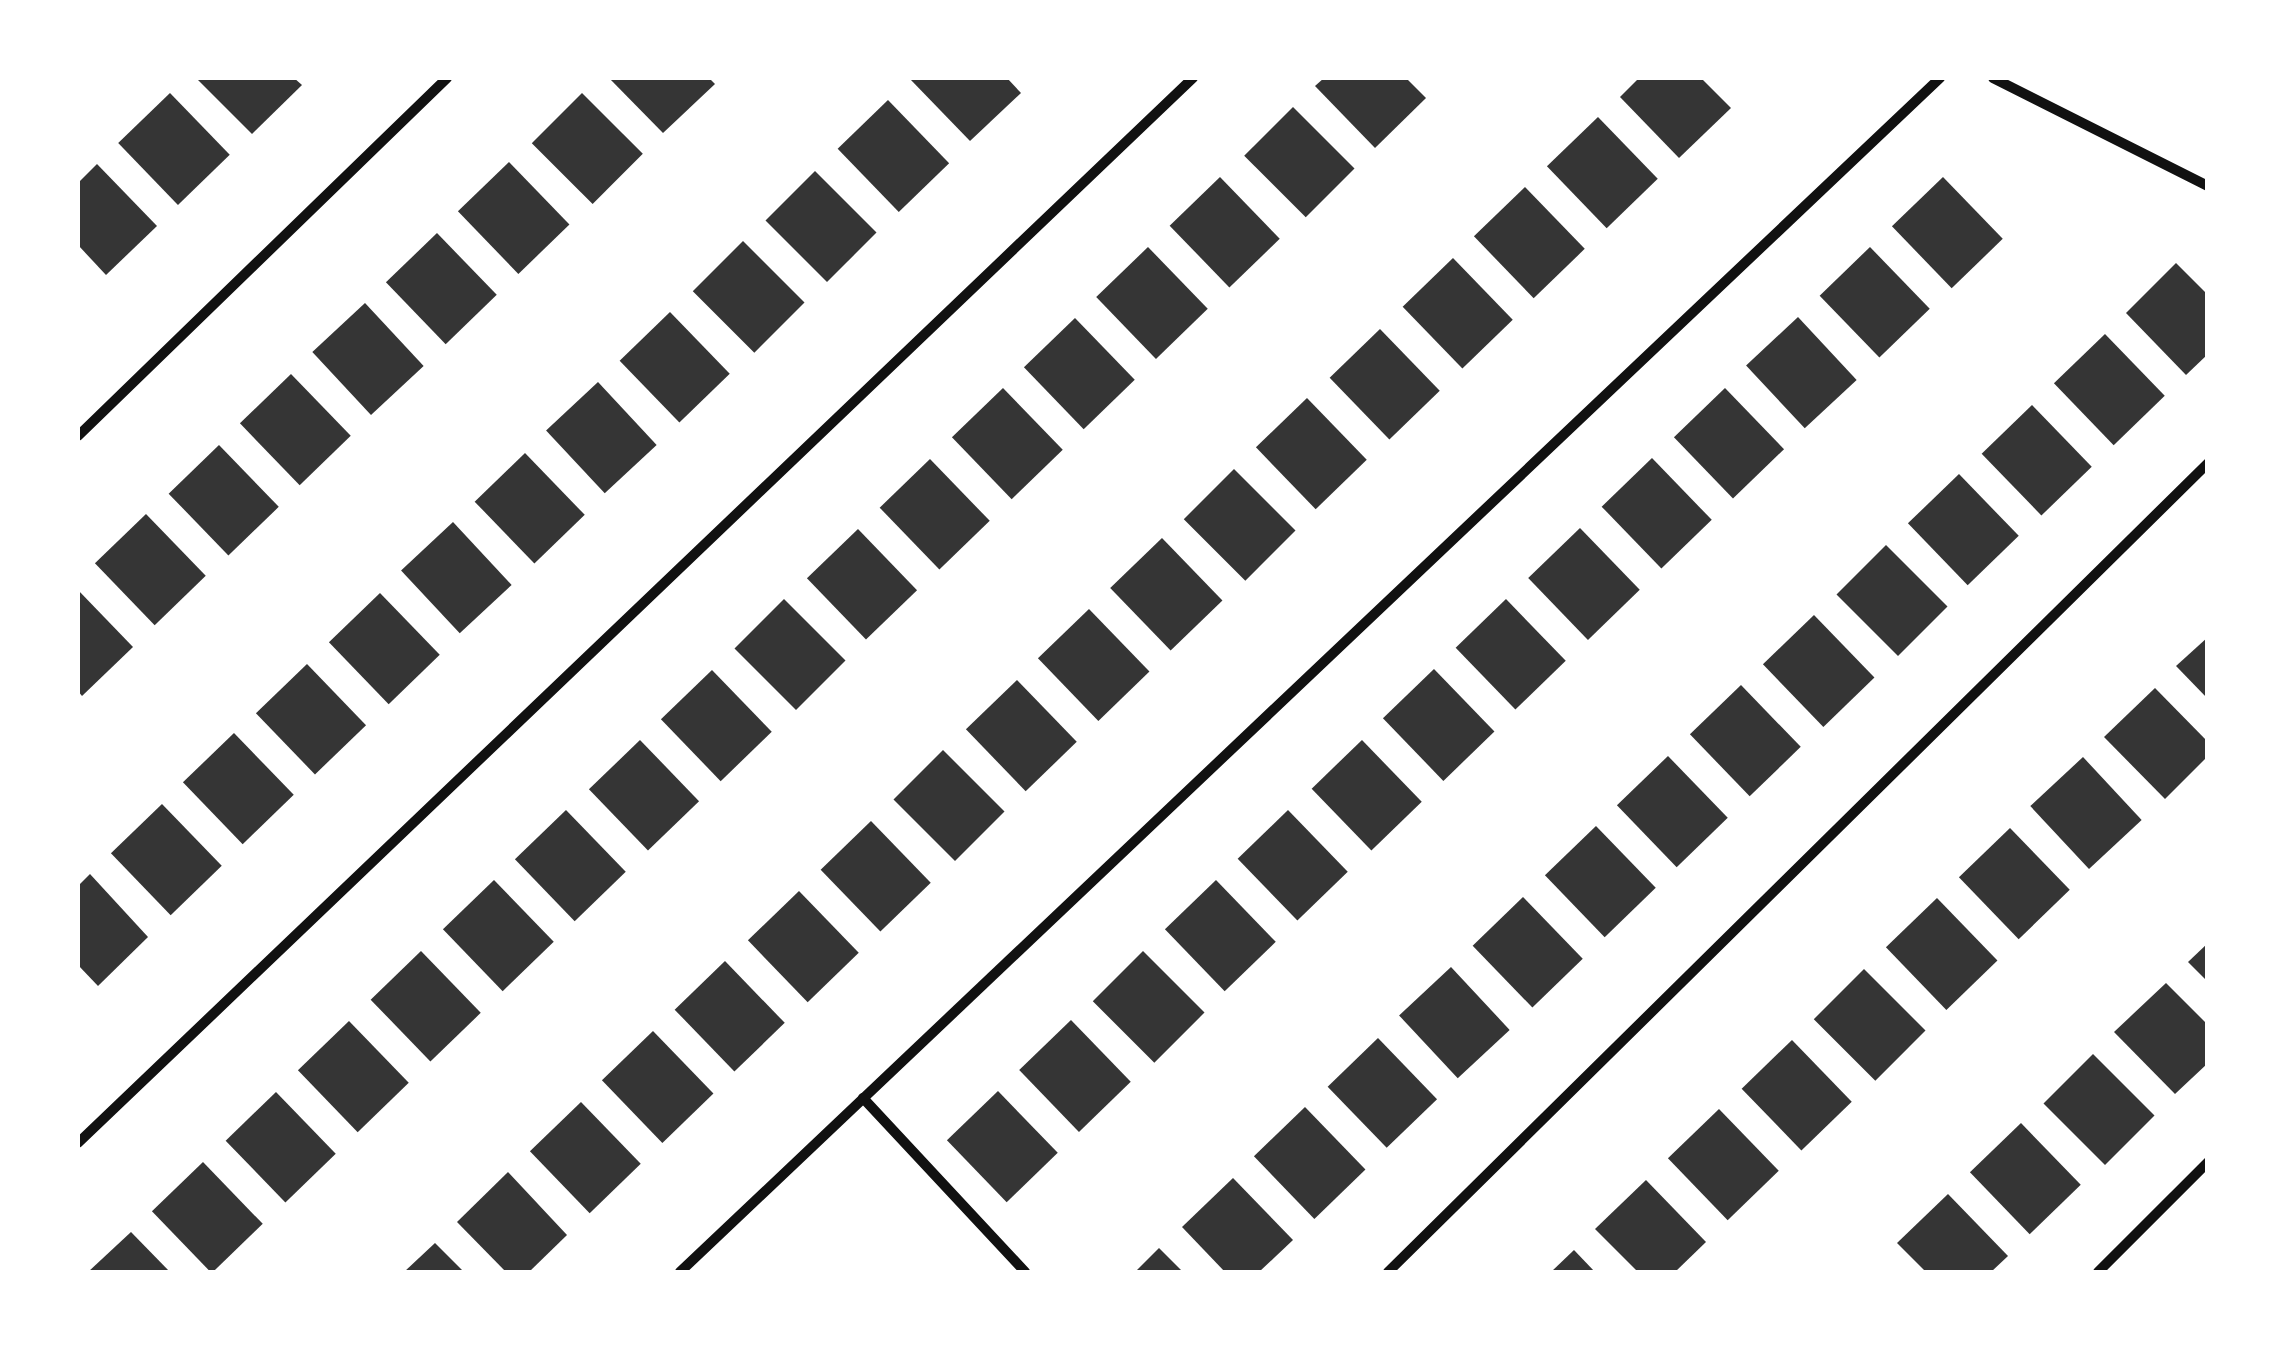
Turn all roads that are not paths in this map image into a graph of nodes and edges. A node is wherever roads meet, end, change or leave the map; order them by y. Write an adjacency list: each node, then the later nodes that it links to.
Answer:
1 (448, 78): 6 (street)
2 (1192, 78): 9 (street)
3 (1940, 78): 8 (street)
4 (1993, 78): 5 (street)
5 (2208, 186)
6 (78, 436)
7 (2208, 463): 13 (street)
8 (862, 1098): 11 (street); 12 (street)
9 (78, 1144)
10 (2208, 1162): 14 (street)
11 (680, 1272)
12 (1024, 1272)
13 (1388, 1272)
14 (2098, 1272)

